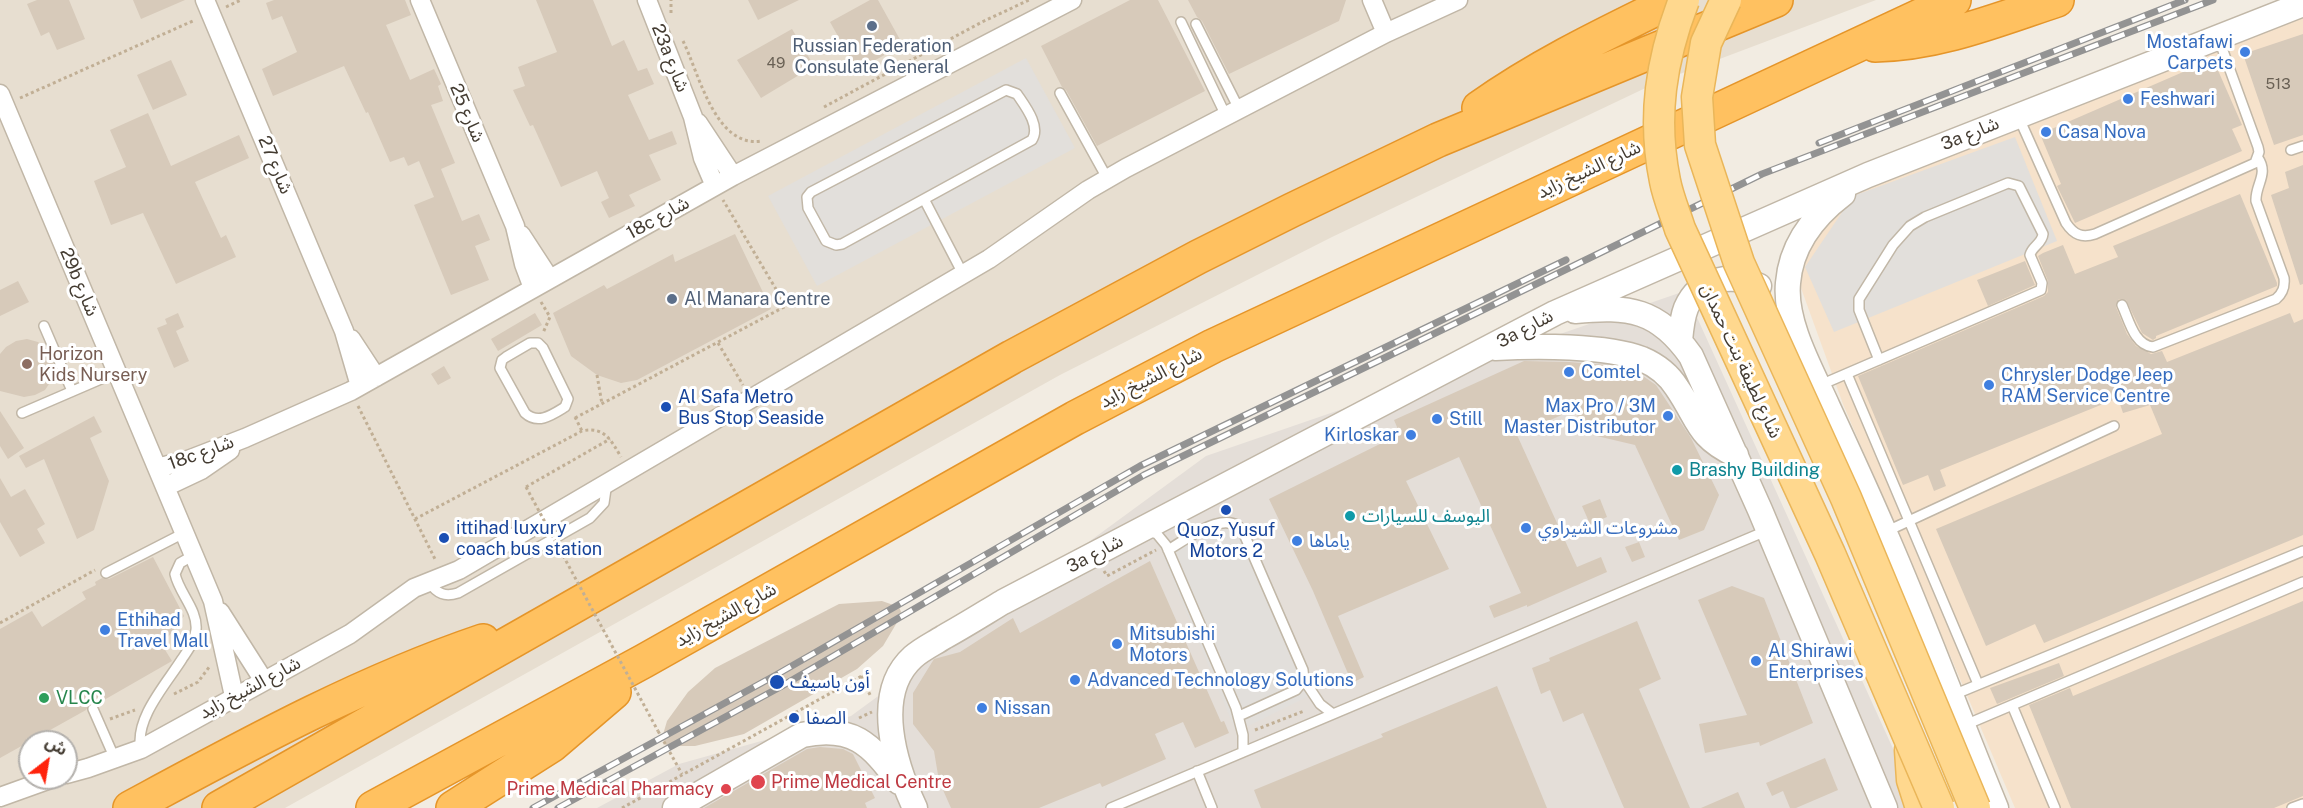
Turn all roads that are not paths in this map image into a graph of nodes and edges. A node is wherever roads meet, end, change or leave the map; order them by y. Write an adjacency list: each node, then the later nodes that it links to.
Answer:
1 (420, 0): 33 (street, شارع 25)
2 (647, 0): 23 (street, 23a شارع)
3 (1072, 0): 29 (street, 18c شارع)
4 (1372, 0): 16 (street)
5 (1458, 0): 16 (street, شارع الشيخ زايد)
6 (1674, 0): 24 (highway)
7 (1683, 0): 79 (main road, شارع لطيفة بنت حمدان, bridge)
8 (1726, 0): 99 (main road, bridge)
9 (1776, 0): 24 (highway)
10 (1954, 0): 18 (highway, شارع الشيخ زايد)
11 (2057, 0): 18 (highway)
12 (2303, 4): 17 (street, 3a شارع)
13 (207, 7): 47 (street, شارع 27)
14 (1181, 22): 21 (lane)
15 (1196, 24): 21 (lane)
16 (1386, 33): 21 (street, شارع الشيخ زايد)
17 (2218, 37): 22 (street, 3a شارع); 27 (lane)
18 (1855, 45): 68 (highway, شارع الشيخ زايد)
19 (1060, 93): 30 (lane)
20 (3, 107): 45 (street, 29b شارع)
21 (1233, 112): 30 (street, شارع الشيخ زايد)
22 (2018, 116): 27 (lane); 28 (street, 3a شارع)
23 (693, 117): 29 (street, 23a شارع); 31 (street, 23a شارع)
24 (1437, 140): 67 (highway)
25 (2303, 146): 26 (lane)
26 (2291, 150)
27 (2258, 158): 37 (lane)
28 (1868, 175): 38 (street); 39 (street, 3a شارع)
29 (733, 176): 31 (street, 18c شارع)
30 (1107, 178): 34 (street, شارع الشيخ زايد)
31 (715, 186): 35 (street, 18c شارع)
32 (924, 199): 32 (lane); 34 (lane)
33 (515, 226): 35 (street, شارع 25); 36 (street, شارع 25)
34 (963, 274): 70 (street, شارع الشيخ زايد)
35 (549, 278): 36 (street, 18c شارع)
36 (533, 288): 47 (street, 18c شارع)
37 (2122, 305)
38 (1789, 312): 41 (street); 48 (street)
39 (1555, 313): 41 (street); 43 (street, 3a شارع)
40 (44, 326): 49 (lane)
41 (1680, 341): 53 (street)
42 (538, 343): 42 (lane)
43 (1490, 348): 53 (street); 57 (street, 3a شارع)
44 (1879, 360): 44 (lane); 46 (lane)
45 (117, 372): 49 (lane); 54 (street, 29b شارع)
46 (1847, 374): 48 (lane); 56 (lane)
47 (362, 385): 52 (street, 18c شارع)
48 (1818, 386): 59 (street)
49 (72, 391): 50 (lane)
50 (22, 413)
51 (2114, 426): 56 (lane)
52 (245, 438): 54 (street, 18c شارع); 55 (street, 18c شارع)
53 (1736, 455): 58 (street)
54 (157, 468): 55 (street, 29b شارع)
55 (165, 487): 60 (street, 29b شارع)
56 (1909, 521): 59 (lane); 71 (lane)
57 (1140, 530): 61 (lane); 87 (street, 3a شارع)
58 (1768, 530): 76 (lane); 96 (street)
59 (1885, 532): 73 (street)
60 (184, 533): 63 (street, 29b شارع); 64 (lane)
61 (1168, 550): 69 (lane); 77 (lane)
62 (2303, 551): 71 (lane)
63 (194, 555): 66 (street, 29b شارع); 80 (lane)
64 (105, 569)
65 (2303, 582): 74 (lane)
66 (214, 603): 70 (street, 29b شارع); 72 (street, 29b شارع)
67 (540, 627): 89 (highway); 90 (highway)
68 (644, 662): 91 (highway, شارع الشيخ زايد); 92 (highway)
69 (1304, 680): 76 (lane); 77 (lane)
70 (264, 681): 72 (street, شارع الشيخ زايد)
71 (1978, 684): 73 (lane)
72 (234, 696): 80 (street, شارع الشيخ زايد)
73 (1951, 696): 78 (street)
74 (2012, 705): 78 (lane); 101 (lane)
75 (93, 709): 82 (lane)
76 (1333, 714): 81 (lane)
77 (1239, 716): 81 (lane)
78 (1962, 727): 100 (street)
79 (1910, 741): 97 (main road); 98 (main road, شارع لطيفة بنت حمدان, bridge)
80 (141, 749): 82 (street, شارع الشيخ زايد)
81 (1243, 752): 84 (lane)
82 (116, 759): 83 (street, شارع الشيخ زايد)
83 (78, 770)
84 (1197, 771): 94 (lane); 95 (lane)
85 (21, 790): 86 (street)
86 (0, 798)
87 (912, 802): 93 (street)
88 (2303, 804): 102 (lane)
89 (130, 808)
90 (219, 808)
91 (373, 808)
92 (453, 808)
93 (675, 808)
94 (1111, 808)
95 (1212, 808)
96 (1885, 808)
97 (1921, 808)
98 (1939, 808)
99 (1975, 808)
100 (1996, 808)
101 (2055, 808)
102 (2292, 808)

